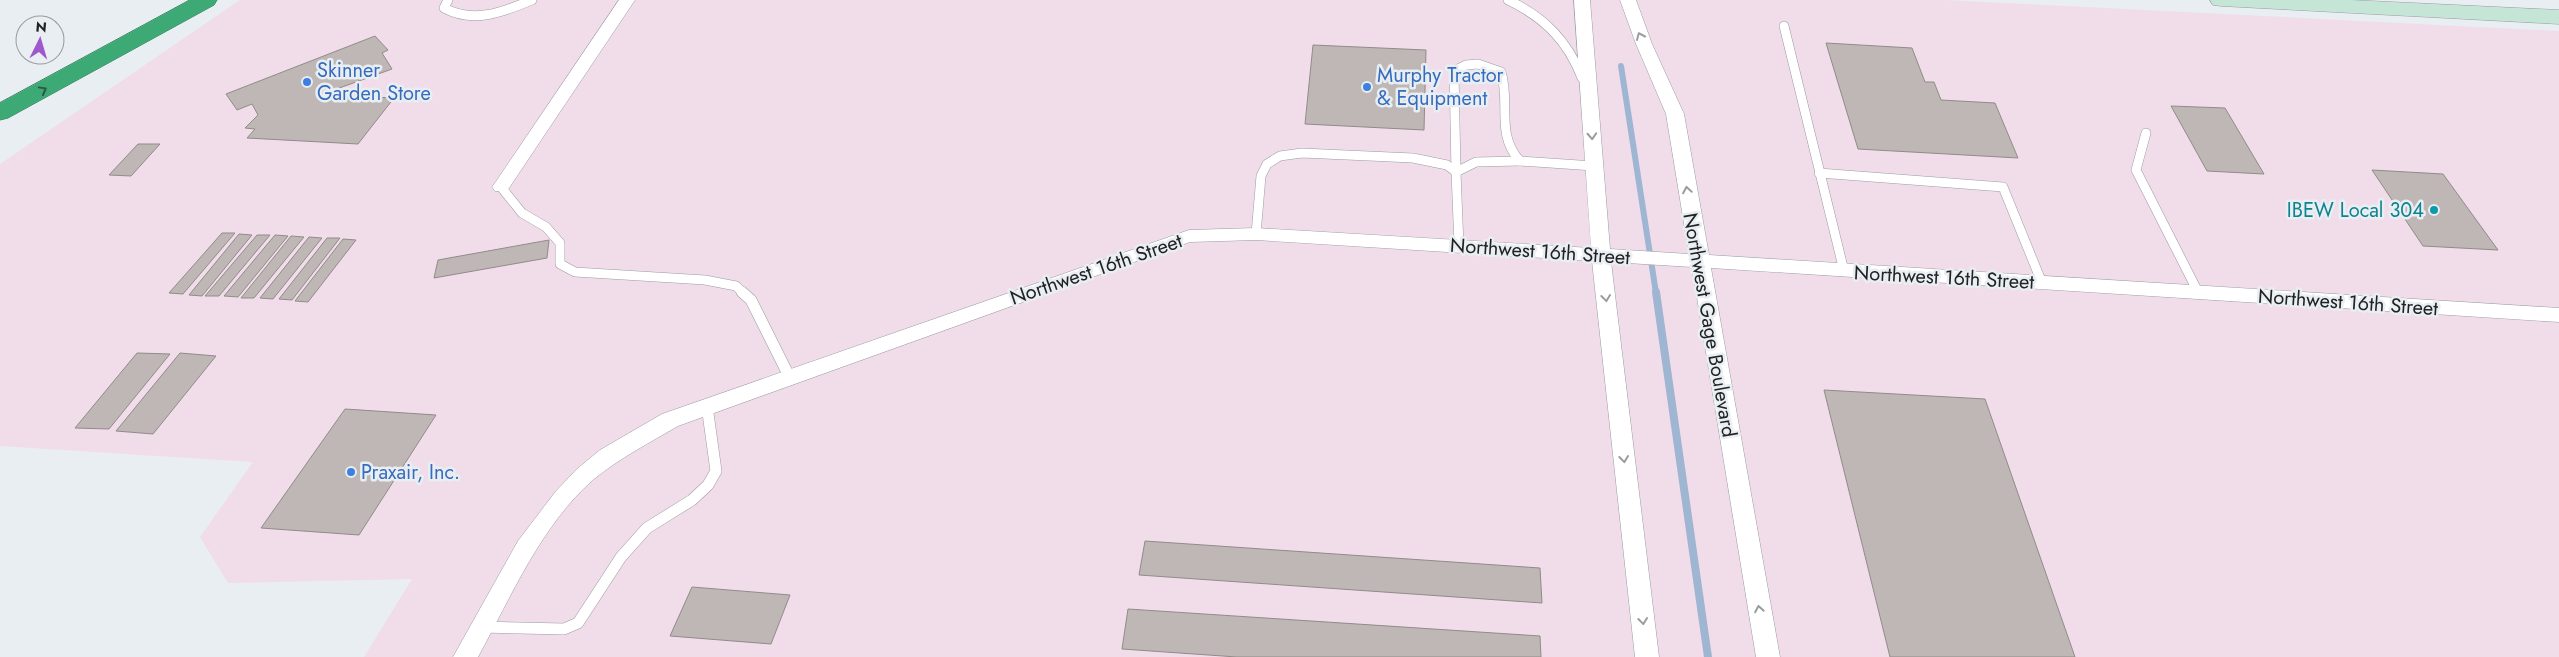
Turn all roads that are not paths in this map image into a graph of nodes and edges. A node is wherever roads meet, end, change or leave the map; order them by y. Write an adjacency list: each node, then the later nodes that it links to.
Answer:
1 (206, 0): 12 (highway, one-way to 1)
2 (448, 0): 3 (lane)
3 (532, 0)
4 (627, 0): 18 (street)
5 (1508, 0): 11 (lane)
6 (1582, 0): 11 (street)
7 (1628, 0): 22 (street, Northwest Gage Boulevard, one-way to 7)
8 (2222, 0): 9 (main road)
9 (2559, 17)
10 (1784, 26): 17 (lane)
11 (1590, 101): 15 (street, one-way to 15)
12 (0, 113)
13 (2146, 133): 25 (lane)
14 (1520, 161): 15 (lane); 16 (lane); 16 (lane)
15 (1594, 166): 21 (street)
16 (1456, 172): 19 (lane); 20 (lane)
17 (1819, 173): 23 (lane); 24 (lane)
18 (501, 186): 27 (lane)
19 (1256, 234): 20 (street, Northwest 16th Street); 27 (street, Northwest 16th Street)
20 (1459, 246): 21 (street, Northwest 16th Street)
21 (1601, 254): 22 (street, Northwest 16th Street); 31 (street, one-way to 31)
22 (1699, 262): 23 (street, Northwest 16th Street); 32 (street, Northwest Gage Boulevard, one-way to 22)
23 (1844, 271): 24 (street, Northwest 16th Street)
24 (2042, 283): 25 (street, Northwest 16th Street)
25 (2198, 292): 26 (street, Northwest 16th Street)
26 (2559, 315)
27 (789, 376): 28 (street, Northwest 16th Street)
28 (707, 406): 29 (street, Northwest 16th Street); 29 (lane)
29 (482, 627): 30 (street, Northwest 16th Street)
30 (465, 657)
31 (1647, 657)
32 (1768, 657)

